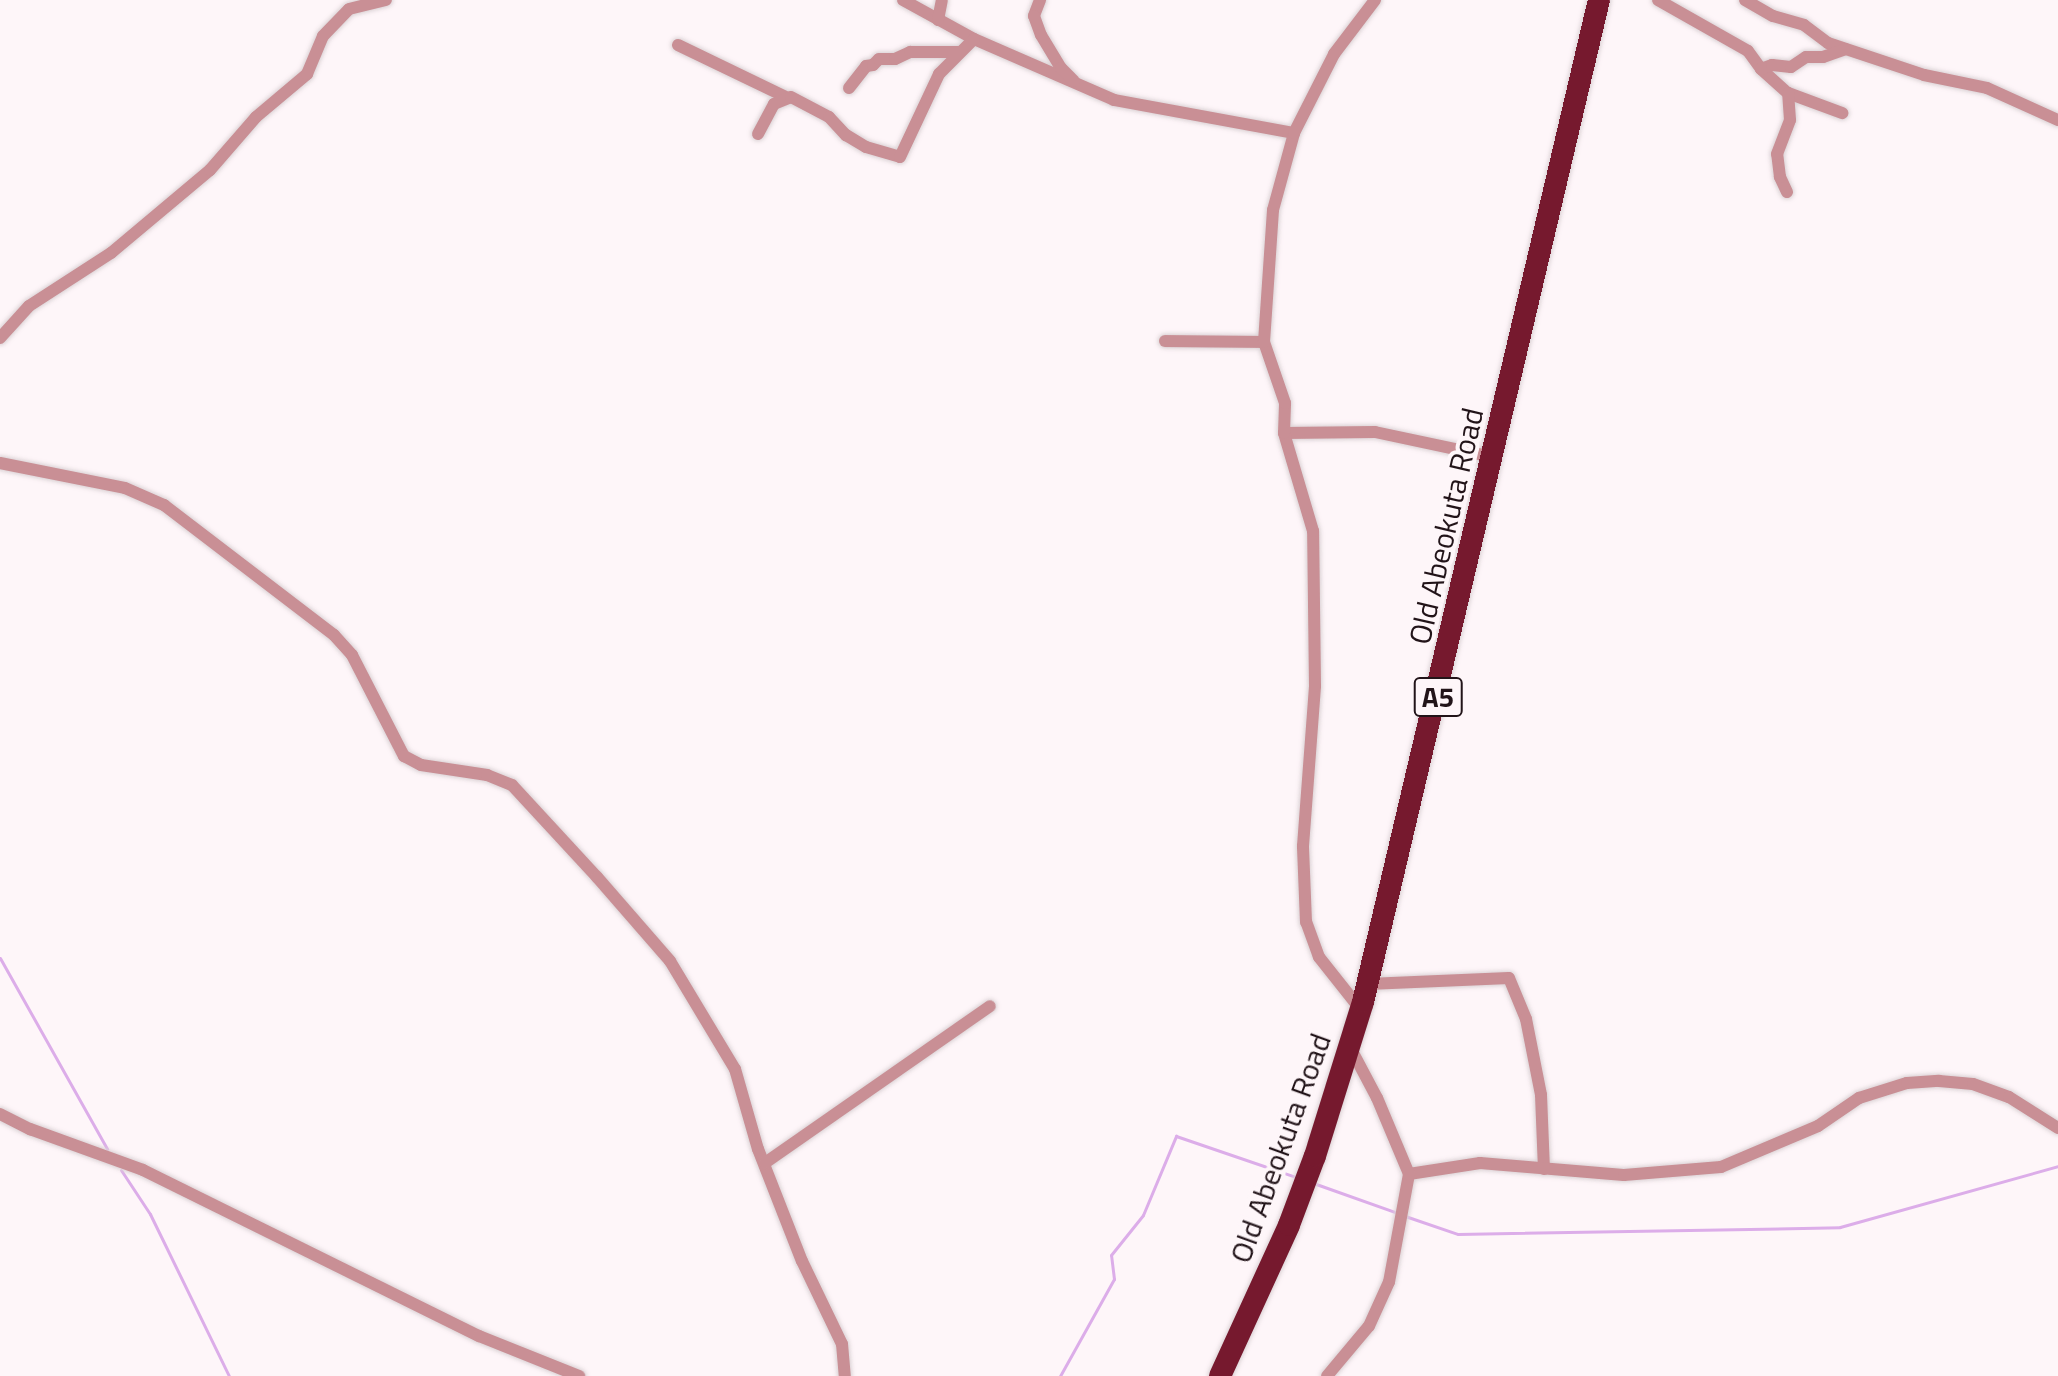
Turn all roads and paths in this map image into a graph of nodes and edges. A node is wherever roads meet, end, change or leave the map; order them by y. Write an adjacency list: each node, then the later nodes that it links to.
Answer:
1 (386, 0): 24 (street)
2 (903, 0): 9 (street)
3 (942, 0): 9 (street)
4 (1040, 0): 15 (street)
5 (1375, 0): 21 (street)
6 (1599, 0): 28 (highway, Old Abeokuta Road / A5)
7 (1658, 0): 14 (street)
8 (1745, 0): 12 (street)
9 (938, 20): 10 (street)
10 (974, 39): 13 (street); 15 (street)
11 (678, 45): 18 (street)
12 (1846, 49): 14 (street); 20 (street)
13 (959, 52): 16 (street); 18 (street)
14 (1761, 69): 17 (street)
15 (1079, 86): 21 (street)
16 (849, 88)
17 (1788, 93): 19 (street); 23 (street)
18 (786, 97): 22 (street)
19 (1842, 113)
20 (2058, 120)
21 (1294, 133): 26 (street)
22 (758, 134)
23 (1787, 192)
24 (0, 338)
25 (1165, 341): 26 (street)
26 (1264, 342): 27 (street)
27 (1284, 433): 28 (street); 32 (street)
28 (1493, 457): 30 (highway, Old Abeokuta Road / A5)
29 (0, 463): 36 (street)
30 (1368, 984): 32 (highway, Old Abeokuta Road / A5); 37 (street)
31 (990, 1006): 36 (street)
32 (1361, 1010): 33 (highway, Old Abeokuta Road / A5)
33 (1350, 1047): 38 (street); 41 (highway, Old Abeokuta Road / A5)
34 (0, 1114): 39 (street)
35 (2058, 1128): 37 (street)
36 (765, 1163): 40 (street)
37 (1544, 1169): 38 (street)
38 (1409, 1174): 42 (street)
39 (579, 1376)
40 (845, 1376)
41 (1220, 1376)
42 (1327, 1376)

